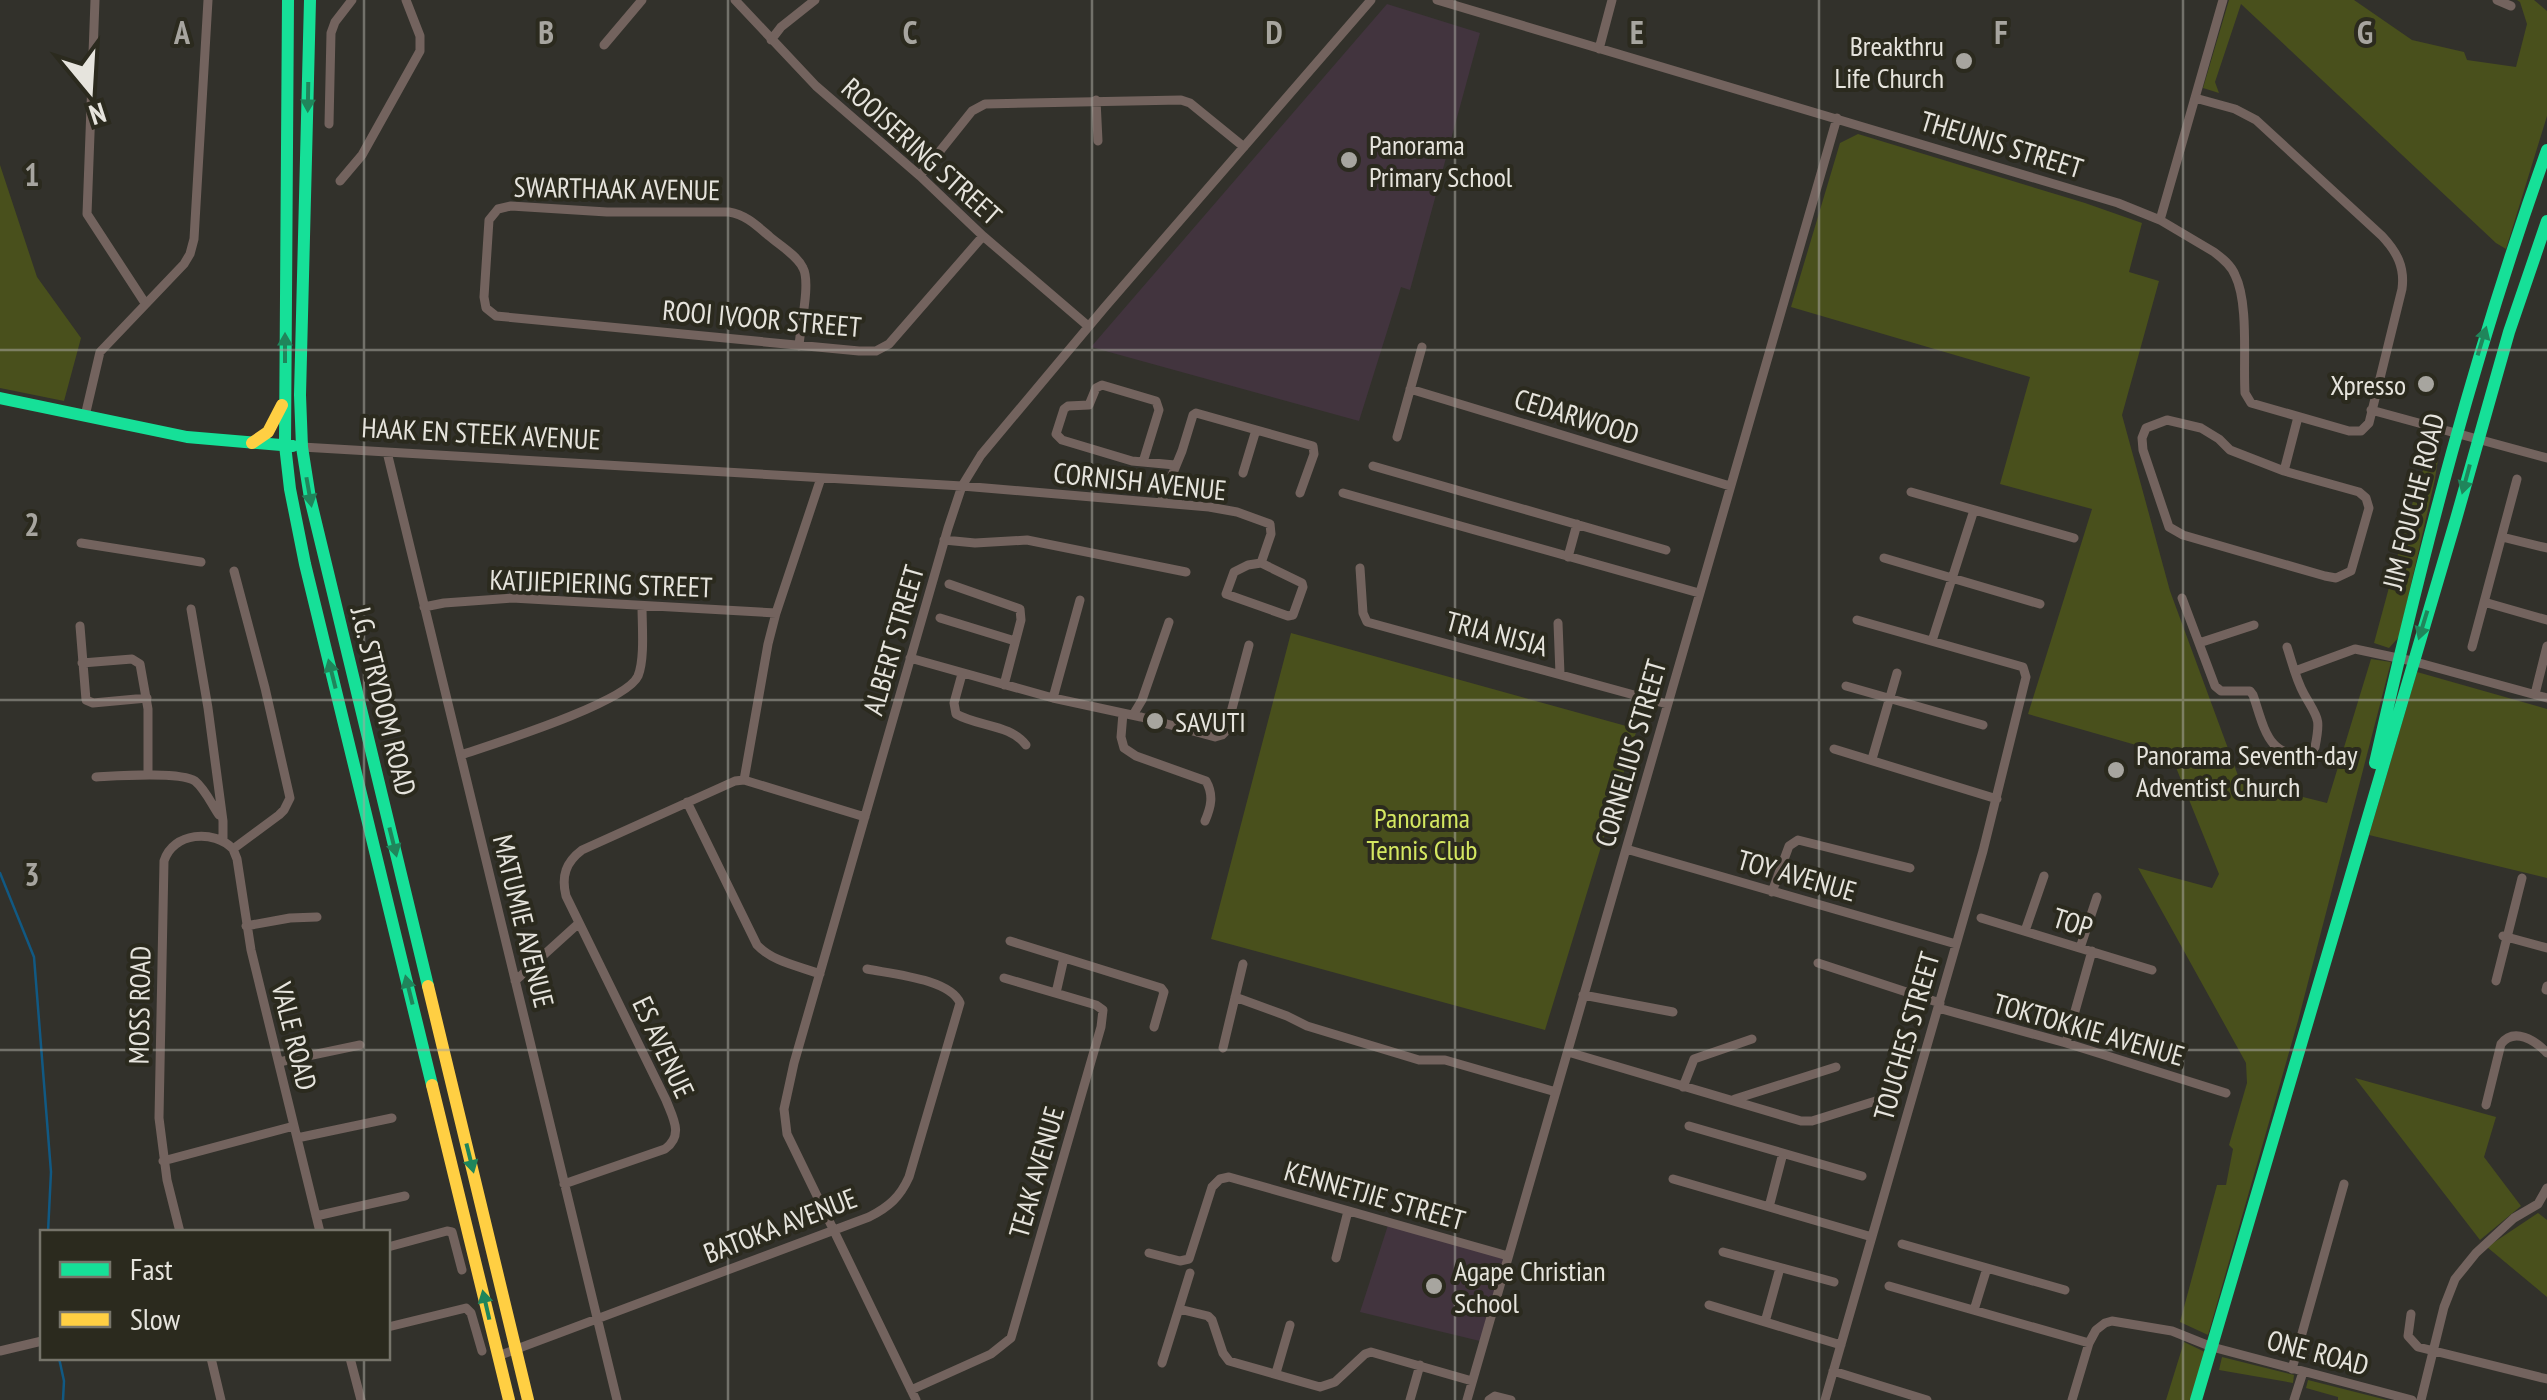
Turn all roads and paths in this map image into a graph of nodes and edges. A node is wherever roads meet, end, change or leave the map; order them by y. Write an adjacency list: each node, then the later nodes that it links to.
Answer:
1 (95, 0): 31 (street)
2 (208, 0): 31 (street)
3 (288, 0): 37 (street, J.G. STRYDOM ROAD, one-way to 3)
4 (310, 0): 48 (street, J.G. STRYDOM ROAD, one-way to 48)
5 (352, 0): 22 (street)
6 (406, 0): 27 (street)
7 (642, 0): 17 (street)
8 (735, 0): 16 (street, ROOISERING STREET)
9 (816, 0): 16 (street)
10 (1370, 0): 24 (street, ALBERT STREET)
11 (1437, 0): 18 (street, THEUNIS STREET)
12 (1612, 0): 18 (street)
13 (2223, 0): 19 (street)
14 (2497, 0): 15 (street)
15 (2511, 6)
16 (771, 40): 26 (street, ROOISERING STREET)
17 (604, 45)
18 (1599, 49): 21 (street, THEUNIS STREET)
19 (2195, 98): 28 (street); 39 (street)
20 (1096, 100): 23 (street); 24 (street); 26 (street)
21 (1837, 118): 28 (street, THEUNIS STREET); 59 (street, CORNELIUS STREET)
22 (328, 124)
23 (1098, 141)
24 (1244, 147): 33 (street, ALBERT STREET)
25 (2547, 150): 43 (street, JIM FOUCHE ROAD, one-way to 25)
26 (920, 176): 30 (street, ROOISERING STREET)
27 (340, 181)
28 (2160, 220): 41 (street, THEUNIS STREET)
29 (2547, 222): 45 (street, JIM FOUCHE ROAD)
30 (983, 236): 33 (street, ROOISERING STREET); 34 (street, ROOI IVOOR STREET)
31 (144, 304): 40 (street)
32 (489, 311): 34 (street, ROOI IVOOR STREET); 34 (street, SWARTHAAK AVENUE)
33 (1088, 326): 58 (street, ALBERT STREET)
34 (798, 346)
35 (1422, 347): 36 (street)
36 (1410, 389): 44 (street); 59 (street, CEDARWOOD)
37 (285, 396): 46 (street); 47 (street, J.G. STRYDOM ROAD)
38 (0, 398): 40 (street, HAAK EN STEEK AVENUE)
39 (2372, 410): 41 (street); 43 (street)
40 (85, 416): 46 (street, HAAK EN STEEK AVENUE)
41 (2298, 417): 54 (street)
42 (1256, 430): 52 (street); 55 (street); 61 (street)
43 (2454, 434): 45 (street); 105 (street, JIM FOUCHE ROAD)
44 (1397, 438)
45 (2477, 440): 50 (street); 105 (street, JIM FOUCHE ROAD, one-way to 105)
46 (250, 444): 47 (street, HAAK EN STEEK AVENUE)
47 (286, 446): 48 (street, HAAK EN STEEK AVENUE); 229 (street, J.G. STRYDOM ROAD, one-way to 47)
48 (302, 446): 49 (street, HAAK EN STEEK AVENUE); 225 (street, J.G. STRYDOM ROAD, one-way to 225)
49 (387, 452): 56 (street, HAAK EN STEEK AVENUE); 87 (street, MATUMIE AVENUE)
50 (2547, 458)
51 (1143, 462): 51 (street); 52 (street)
52 (1175, 465): 63 (street)
53 (1372, 466): 65 (street)
54 (2284, 471): 54 (street)
55 (1243, 473)
56 (821, 478): 58 (street, HAAK EN STEEK AVENUE); 89 (street)
57 (2518, 479): 66 (street)
58 (962, 486): 63 (street, CORNISH AVENUE); 68 (street, ALBERT STREET)
59 (1730, 486): 81 (street, CORNELIUS STREET)
60 (1911, 492): 64 (street)
61 (1300, 493)
62 (1343, 494): 72 (street)
63 (1160, 502): 75 (street, CORNISH AVENUE)
64 (1974, 510): 67 (street); 79 (street)
65 (1577, 524): 71 (street); 72 (street)
66 (2502, 537): 70 (street); 84 (street)
67 (2074, 538)
68 (944, 540): 78 (street); 104 (street, ALBERT STREET)
69 (81, 543): 74 (street)
70 (2547, 548)
71 (1666, 550)
72 (1568, 557): 81 (street)
73 (1884, 558): 79 (street)
74 (201, 562)
75 (1261, 563): 75 (street)
76 (1360, 568): 110 (street, TRIA NISIA)
77 (234, 571): 134 (street)
78 (1186, 572)
79 (1953, 579): 85 (street); 98 (street)
80 (949, 584): 97 (street)
81 (1699, 594): 118 (street, CORNELIUS STREET)
82 (2182, 598): 99 (street)
83 (1080, 600): 115 (street)
84 (2484, 602): 92 (street); 103 (street)
85 (2040, 604)
86 (642, 606): 87 (street, KATJIEPIERING STREET); 89 (street, KATJIEPIERING STREET); 123 (street)
87 (424, 607): 123 (street, MATUMIE AVENUE)
88 (191, 609): 131 (street)
89 (776, 614): 127 (street)
90 (940, 618): 97 (street)
91 (1857, 620): 98 (street)
92 (2547, 620)
93 (1169, 622): 119 (street)
94 (1558, 623): 110 (street)
95 (2254, 625): 99 (street)
96 (80, 626): 106 (street)
97 (1015, 641): 111 (street)
98 (1932, 641): 128 (street, TOUCHES STREET)
99 (2199, 643): 107 (street)
100 (1249, 644): 119 (street)
101 (2547, 646): 113 (street)
102 (2287, 647): 107 (street)
103 (2472, 647)
104 (910, 658): 109 (street); 130 (street, ALBERT STREET)
105 (2405, 659): 107 (street); 113 (street); 224 (street, JIM FOUCHE ROAD)
106 (82, 664): 114 (street); 114 (street)
107 (2296, 671)
108 (1897, 673): 117 (street)
109 (962, 674): 111 (street); 121 (street)
110 (1560, 674): 118 (street, TRIA NISIA)
111 (1004, 685): 115 (street)
112 (1846, 686): 117 (street)
113 (2535, 694): 116 (street)
114 (146, 698): 125 (street)
115 (1053, 698): 119 (street)
116 (2547, 698)
117 (1890, 699): 120 (street); 124 (street)
118 (1667, 704): 135 (street, CORNELIUS STREET)
119 (1133, 715): 132 (street)
120 (1983, 725)
121 (1026, 745)
122 (1834, 749): 124 (street)
123 (460, 755): 159 (street, MATUMIE AVENUE)
124 (1872, 760): 128 (street)
125 (148, 775): 126 (street); 131 (street)
126 (96, 777)
127 (744, 780): 129 (street); 130 (street)
128 (1997, 800): 148 (street, TOUCHES STREET)
129 (687, 802): 143 (street, ES AVENUE); 157 (street)
130 (865, 817): 157 (street, ALBERT STREET)
131 (223, 820): 133 (street)
132 (1204, 821)
133 (223, 840): 134 (street); 186 (street, MOSS ROAD)
134 (232, 849): 144 (street, VALE ROAD)
135 (1626, 849): 139 (street, TOY AVENUE); 162 (street, CORNELIUS STREET)
136 (1910, 868): 139 (street)
137 (2044, 876): 145 (street)
138 (2522, 878): 146 (street)
139 (1772, 892): 148 (street, TOY AVENUE)
140 (2097, 896): 149 (street)
141 (317, 918): 144 (street)
142 (1981, 918): 145 (street, TOP)
143 (580, 924): 159 (street); 189 (street, ES AVENUE)
144 (246, 926): 173 (street, VALE ROAD)
145 (2024, 931): 149 (street, TOP)
146 (2504, 936): 150 (street); 160 (street)
147 (1010, 941): 152 (street)
148 (1956, 944): 164 (street, TOUCHES STREET)
149 (2080, 948): 151 (street, TOP)
150 (2547, 948)
151 (2092, 952): 156 (street, TOP); 168 (street)
152 (1064, 958): 161 (street); 166 (street)
153 (1818, 963): 164 (street, TOKTOKKIE AVENUE)
154 (1243, 964): 163 (street)
155 (867, 968): 196 (street, BATOKA AVENUE)
156 (2152, 970)
157 (820, 974): 196 (street, ALBERT STREET)
158 (1004, 978): 161 (street, TEAK AVENUE)
159 (515, 981): 189 (street, MATUMIE AVENUE)
160 (2496, 981)
161 (1056, 993): 240 (street, TEAK AVENUE)
162 (1584, 995): 165 (street); 171 (street, CORNELIUS STREET)
163 (1235, 998): 170 (street); 176 (street)
164 (1939, 1006): 168 (street, TOKTOKKIE AVENUE); 199 (street, TOUCHES STREET)
165 (1674, 1012)
166 (1154, 1027)
167 (1752, 1039): 175 (street)
168 (2066, 1043): 177 (street, TOKTOKKIE AVENUE)
169 (360, 1045): 173 (street)
170 (1223, 1048)
171 (1568, 1052): 175 (street); 176 (street, CORNELIUS STREET)
172 (2547, 1054): 180 (street)
173 (279, 1062): 182 (street, VALE ROAD)
174 (1836, 1067): 179 (street)
175 (1683, 1087): 179 (street)
176 (1556, 1092): 204 (street, CORNELIUS STREET)
177 (2226, 1094)
178 (1882, 1099): 179 (street)
179 (1733, 1100)
180 (2486, 1105)
181 (392, 1118): 184 (street)
182 (294, 1126): 184 (street, VALE ROAD); 186 (street)
183 (1689, 1126): 185 (street)
184 (297, 1138): 195 (street, VALE ROAD)
185 (1783, 1153): 187 (street); 193 (street)
186 (164, 1160): 197 (street, MOSS ROAD)
187 (1862, 1176)
188 (1673, 1179): 193 (street)
189 (564, 1184): 217 (street, MATUMIE AVENUE)
190 (2344, 1184): 234 (street)
191 (2547, 1188): 226 (street)
192 (404, 1196): 195 (street)
193 (1769, 1207): 199 (street)
194 (1348, 1211): 203 (street, KENNETJIE STREET); 204 (street, KENNETJIE STREET); 205 (street)
195 (316, 1216): 198 (street, VALE ROAD)
196 (832, 1229): 217 (street, BATOKA AVENUE); 240 (street, ALBERT STREET)
197 (180, 1230)
198 (320, 1230)
199 (1872, 1237): 223 (street, TOUCHES STREET)
200 (1902, 1244): 207 (street)
201 (390, 1247): 208 (street)
202 (1723, 1252): 206 (street)
203 (1149, 1253)
204 (1508, 1256): 239 (street, CORNELIUS STREET)
205 (1336, 1258)
206 (1780, 1268): 210 (street); 218 (street)
207 (1986, 1268): 212 (street); 215 (street)
208 (462, 1270)
209 (1190, 1273): 214 (street)
210 (1834, 1282)
211 (1888, 1286): 215 (street)
212 (2064, 1290)
213 (1709, 1304): 218 (street)
214 (1178, 1309): 232 (street); 237 (street)
215 (1974, 1310): 222 (street)
216 (2411, 1314): 226 (street)
217 (598, 1318): 225 (street, BATOKA AVENUE); 245 (street, MATUMIE AVENUE)
218 (1765, 1322): 223 (street)
219 (1290, 1326): 237 (street)
220 (390, 1327): 227 (street)
221 (37, 1342): 228 (street)
222 (2089, 1343): 224 (street, ONE ROAD); 252 (street)
223 (1841, 1345): 235 (street, TOUCHES STREET)
224 (2212, 1347): 234 (street, ONE ROAD); 253 (street, JIM FOUCHE ROAD)
225 (516, 1350): 229 (street, BATOKA AVENUE); 244 (street, J.G. STRYDOM ROAD)
226 (2433, 1350): 238 (street); 256 (street)
227 (482, 1351)
228 (0, 1352)
229 (498, 1356): 243 (street, J.G. STRYDOM ROAD)
230 (211, 1360): 241 (street)
231 (351, 1360): 242 (street)
232 (1162, 1363)
233 (1420, 1365): 237 (street); 239 (street); 246 (street)
234 (2292, 1368): 236 (street, ONE ROAD)
235 (1832, 1371): 250 (street, TOUCHES STREET); 251 (street)
236 (2303, 1372): 254 (street); 255 (street, ONE ROAD)
237 (1276, 1373)
238 (2547, 1379)
239 (1472, 1381): 247 (street, CORNELIUS STREET)
240 (913, 1395)
241 (220, 1400)
242 (361, 1400)
243 (509, 1400)
244 (528, 1400)
245 (618, 1400)
246 (1410, 1400)
247 (1467, 1400)
248 (1489, 1400): 249 (street)
249 (1511, 1400)
250 (1824, 1400)
251 (1927, 1400)
252 (2072, 1400)
253 (2196, 1400)
254 (2294, 1400)
255 (2412, 1400)
256 (2421, 1400)

